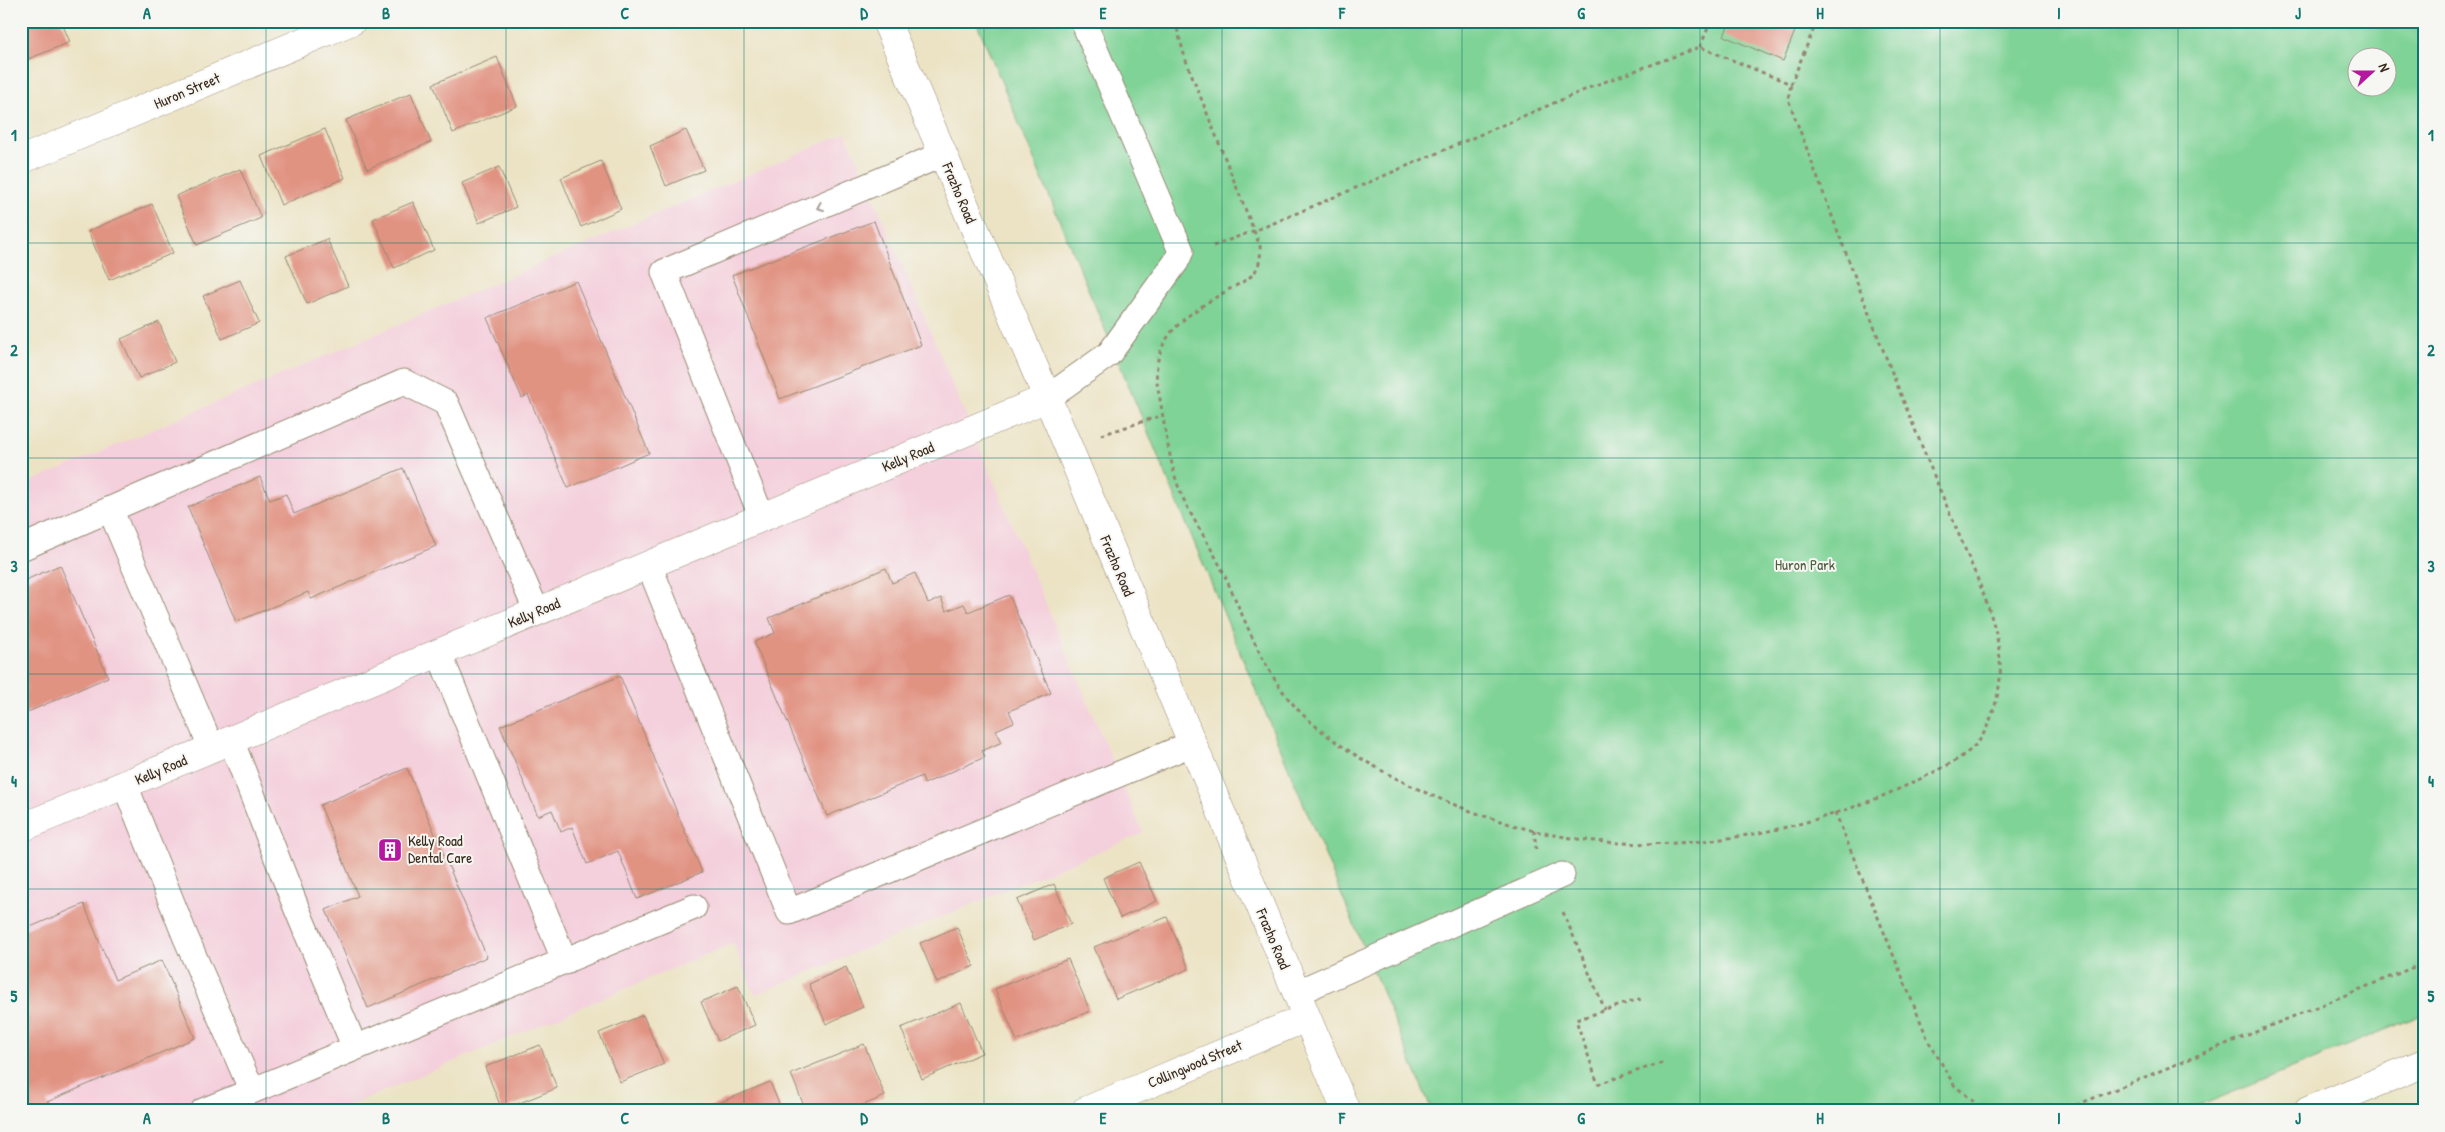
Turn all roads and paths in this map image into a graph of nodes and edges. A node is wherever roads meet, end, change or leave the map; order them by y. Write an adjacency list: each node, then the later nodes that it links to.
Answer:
1 (352, 21): 10 (street, Huron Street)
2 (886, 21): 9 (street, Frazho Road)
3 (1083, 21): 13 (lane)
4 (1175, 21): 11 (path)
5 (1711, 21): 7 (path)
6 (1817, 21): 8 (path)
7 (1700, 47): 8 (path); 11 (path)
8 (1790, 84): 25 (path)
9 (943, 154): 13 (street, Frazho Road); 17 (lane, one-way to 17)
10 (21, 160)
11 (1253, 231): 12 (path); 14 (path)
12 (1209, 248)
13 (1047, 398): 17 (street, Kelly Road); 23 (street, Frazho Road)
14 (1163, 416): 15 (path); 27 (path)
15 (1107, 433)
16 (110, 509): 18 (lane); 20 (lane); 22 (lane)
17 (762, 518): 19 (street, Kelly Road)
18 (21, 548)
19 (649, 565): 20 (street, Kelly Road); 23 (lane)
20 (537, 612): 21 (street, Kelly Road)
21 (439, 654): 22 (street, Kelly Road); 30 (lane)
22 (222, 744): 24 (street, Kelly Road); 36 (lane)
23 (1191, 744): 32 (street, Frazho Road)
24 (125, 785): 26 (street, Kelly Road); 39 (lane)
25 (1835, 812): 27 (path); 43 (path)
26 (21, 828)
27 (1534, 830): 28 (path)
28 (1556, 878): 32 (lane); 34 (path)
29 (694, 907): 30 (lane)
30 (565, 962): 36 (lane)
31 (2424, 962): 44 (path)
32 (1296, 993): 35 (street, Frazho Road)
33 (1640, 1001): 34 (path)
34 (1605, 1010): 37 (path)
35 (1306, 1018): 41 (street, Collingwood Street); 42 (street, Frazho Road)
36 (355, 1048): 39 (lane)
37 (1660, 1059)
38 (2424, 1063): 45 (street)
39 (252, 1091): 40 (lane)
40 (203, 1111)
41 (1085, 1111)
42 (1346, 1111)
43 (1985, 1111)
44 (2062, 1111)
45 (2308, 1111)

